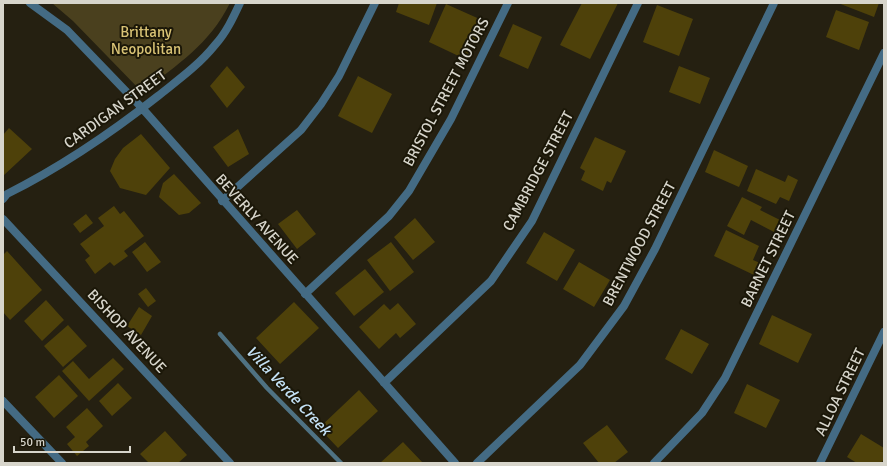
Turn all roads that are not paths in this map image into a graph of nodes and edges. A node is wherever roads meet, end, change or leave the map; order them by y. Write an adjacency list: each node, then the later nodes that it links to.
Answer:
1 (30, 3): 8 (street, BEVERLY AVENUE)
2 (240, 3): 8 (street, CARDIGAN STREET)
3 (375, 3): 10 (street)
4 (508, 3): 12 (street, BRISTOL STREET MOTORS)
5 (638, 3): 14 (street, CAMBRIDGE STREET)
6 (774, 3): 19 (street, BRENTWOOD STREET)
7 (884, 53): 20 (street, BARNET STREET)
8 (142, 108): 9 (street, CARDIGAN STREET); 10 (street, BEVERLY AVENUE)
9 (3, 199)
10 (222, 201): 12 (street, BEVERLY AVENUE)
11 (3, 219): 17 (street, BISHOP AVENUE)
12 (305, 294): 14 (street, BEVERLY AVENUE)
13 (884, 332): 21 (street, ALLOA STREET)
14 (384, 383): 18 (street, BEVERLY AVENUE)
15 (3, 401): 16 (street)
16 (62, 463)
17 (230, 463)
18 (455, 463)
19 (477, 463)
20 (654, 463)
21 (820, 463)

